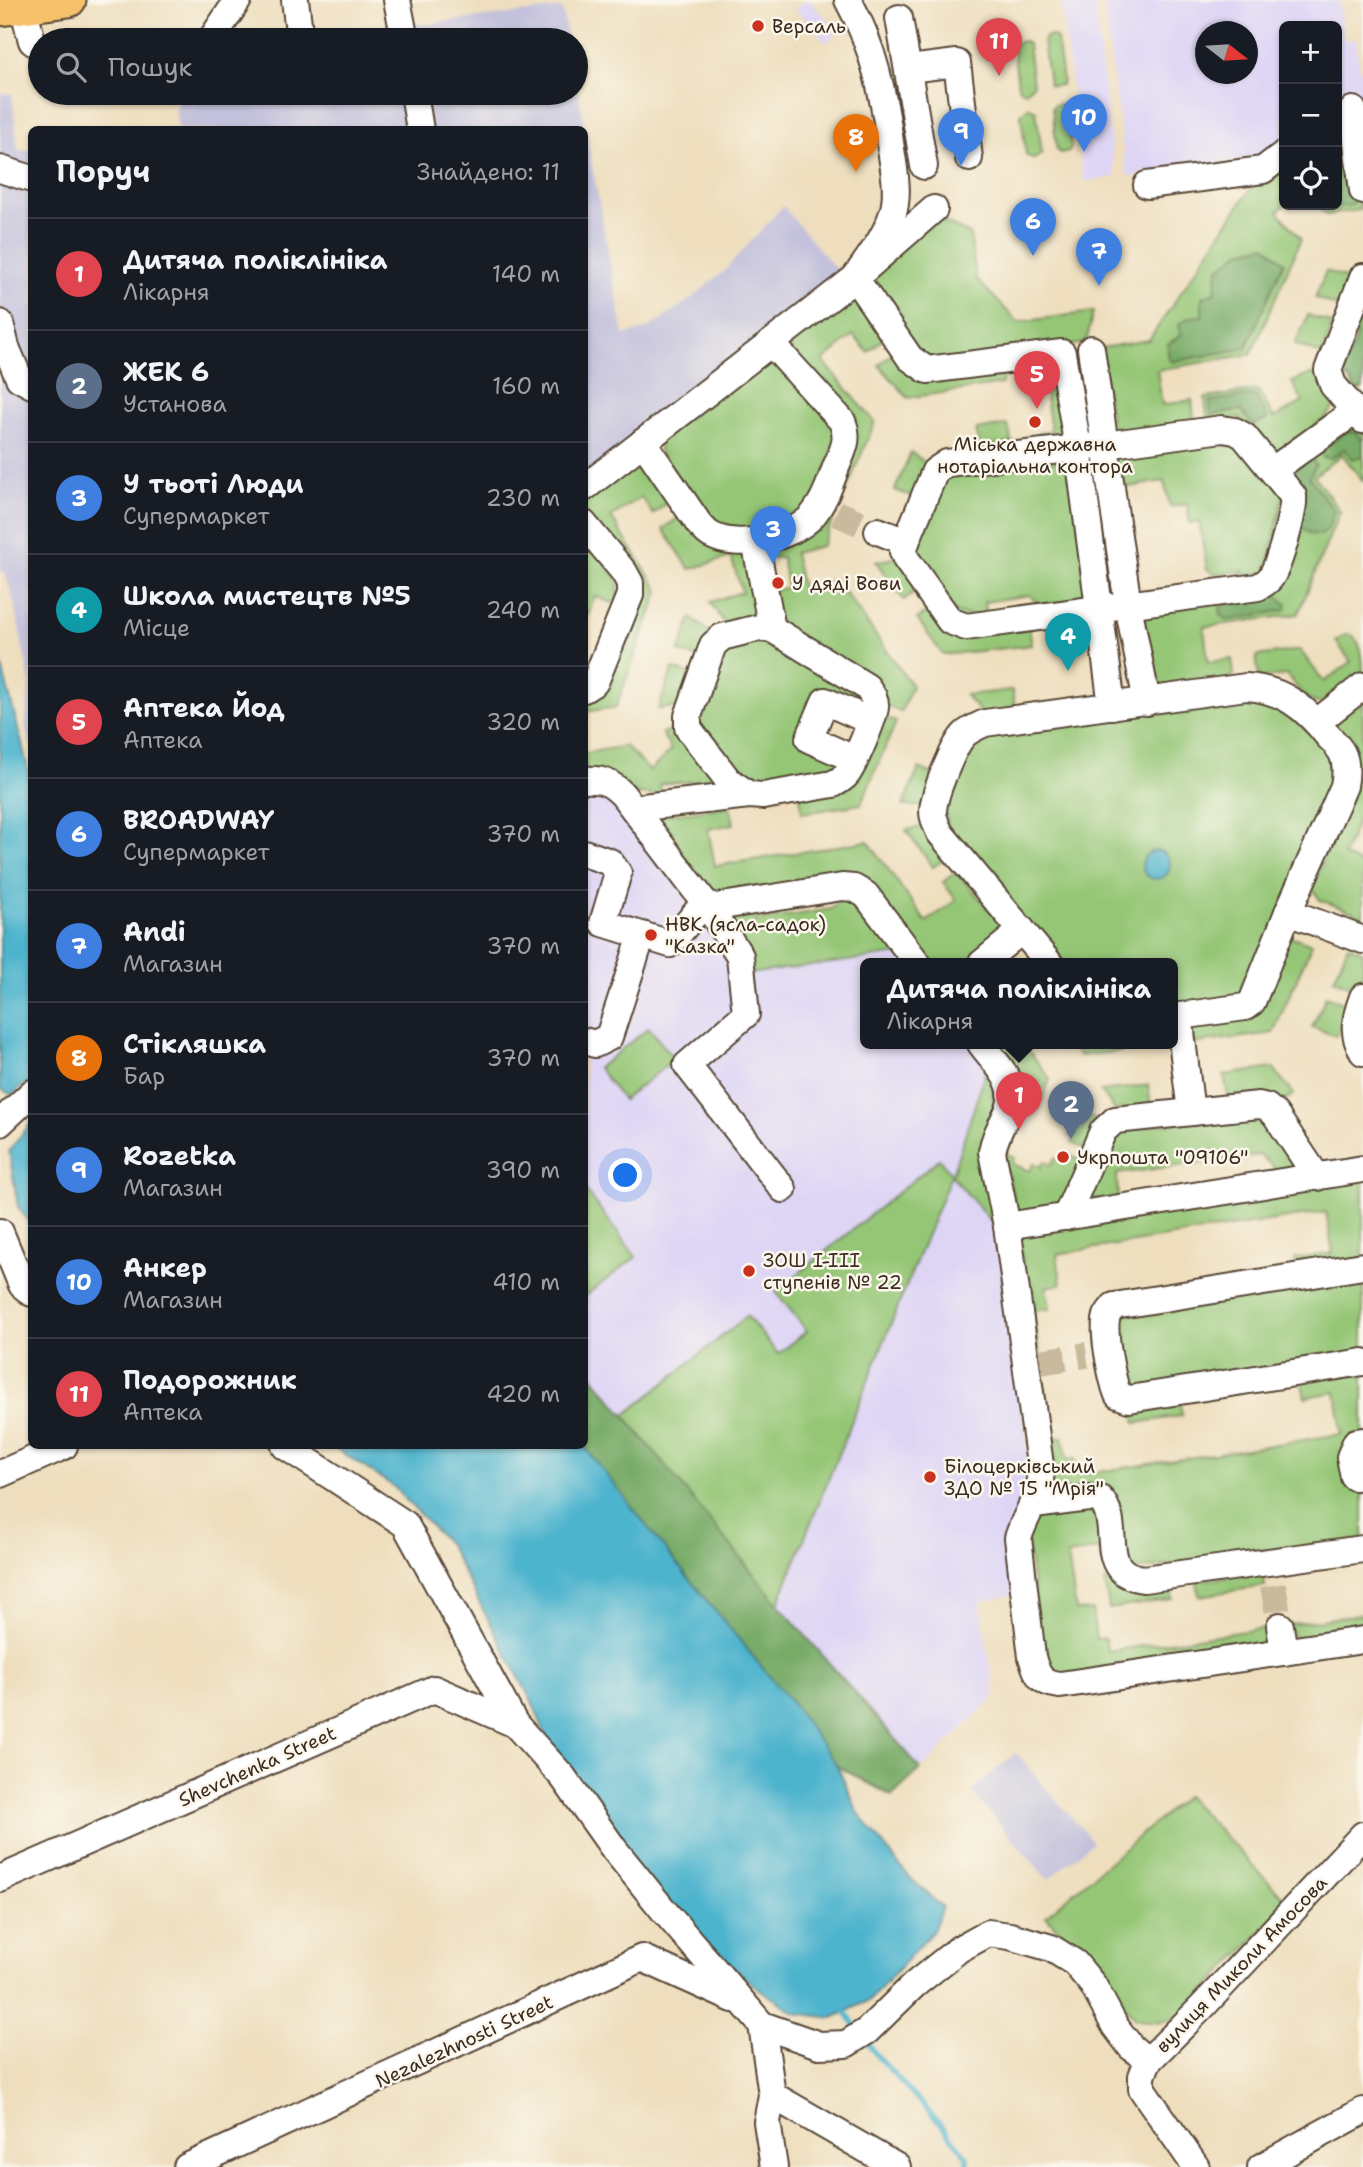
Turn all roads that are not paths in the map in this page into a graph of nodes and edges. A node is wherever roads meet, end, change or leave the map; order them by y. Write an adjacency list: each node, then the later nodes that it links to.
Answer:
1 (69, 0): 6 (main road)
2 (238, 0): 7 (street)
3 (295, 0): 8 (street)
4 (397, 0): 9 (street)
5 (848, 0): 11 (street)
6 (12, 8): 10 (street)
7 (219, 28)
8 (299, 28)
9 (403, 28)
10 (28, 34)
11 (865, 35): 12 (street); 24 (street)
12 (909, 69): 16 (street); 18 (street)
13 (416, 105): 15 (street)
14 (1346, 112): 22 (street)
15 (419, 126)
16 (969, 158)
17 (1279, 159): 21 (street)
18 (924, 166)
19 (0, 169): 20 (street)
20 (28, 182)
21 (1147, 185)
22 (1363, 191)
23 (1363, 277): 29 (street)
24 (855, 278): 26 (street); 32 (street)
25 (0, 323): 28 (street)
26 (771, 343): 30 (street); 37 (street)
27 (1091, 349): 31 (street)
28 (28, 383)
29 (1359, 416): 33 (street)
30 (643, 442): 34 (street); 37 (street)
31 (1105, 445): 32 (street); 33 (street); 39 (street)
32 (1078, 449): 38 (street); 40 (street)
33 (1273, 470): 39 (street)
34 (588, 485)
35 (588, 529): 43 (street)
36 (878, 531): 38 (street)
37 (755, 541): 41 (street)
38 (905, 542): 40 (street)
39 (1128, 605): 40 (street); 44 (street)
40 (1100, 609): 45 (street)
41 (772, 629): 46 (street); 50 (street)
42 (1363, 685): 47 (street)
43 (588, 686)
44 (1147, 702): 45 (street); 47 (street)
45 (1112, 705): 55 (street)
46 (870, 720): 48 (street); 48 (street)
47 (1317, 722): 54 (street)
48 (854, 759): 50 (street)
49 (588, 780): 51 (street)
50 (749, 795): 51 (street)
51 (634, 808): 53 (street)
52 (588, 854): 56 (street)
53 (707, 905): 56 (street); 58 (street); 72 (street)
54 (1288, 912): 57 (street); 62 (street)
55 (1022, 930): 59 (street); 60 (street)
56 (642, 935): 64 (street)
57 (1363, 940)
58 (913, 958)
59 (988, 958)
60 (1045, 958)
61 (1363, 997): 66 (street)
62 (1178, 1017)
63 (1178, 1030): 68 (street)
64 (588, 1042)
65 (985, 1049): 74 (street)
66 (1363, 1052)
67 (28, 1097): 69 (street)
68 (1191, 1112): 71 (street); 73 (street)
69 (0, 1123)
70 (1363, 1169): 71 (street)
71 (1317, 1177): 73 (street)
72 (783, 1189)
73 (1066, 1217): 74 (street)
74 (1007, 1226): 84 (street)
75 (0, 1233): 77 (street)
76 (1363, 1266): 78 (street)
77 (28, 1290)
78 (1363, 1362)
79 (1363, 1441): 83 (street)
80 (57, 1449): 82 (street)
81 (290, 1449): 87 (street)
82 (0, 1474)
83 (1363, 1476)
84 (1034, 1505): 85 (street); 86 (street)
85 (1363, 1549)
86 (1363, 1640)
87 (515, 1724): 89 (street, Shevchenka Street); 90 (street)
88 (1363, 1835): 92 (street, вулиця Миколи Амосова)
89 (0, 1879)
90 (741, 2003): 91 (street); 95 (street, Nezalezhnosti Street)
91 (762, 2025): 92 (street); 93 (street)
92 (1148, 2061): 98 (street)
93 (772, 2095): 96 (street); 97 (street)
94 (1363, 2111): 99 (street)
95 (187, 2167)
96 (774, 2167)
97 (897, 2167)
98 (1196, 2167)
99 (1261, 2167)

